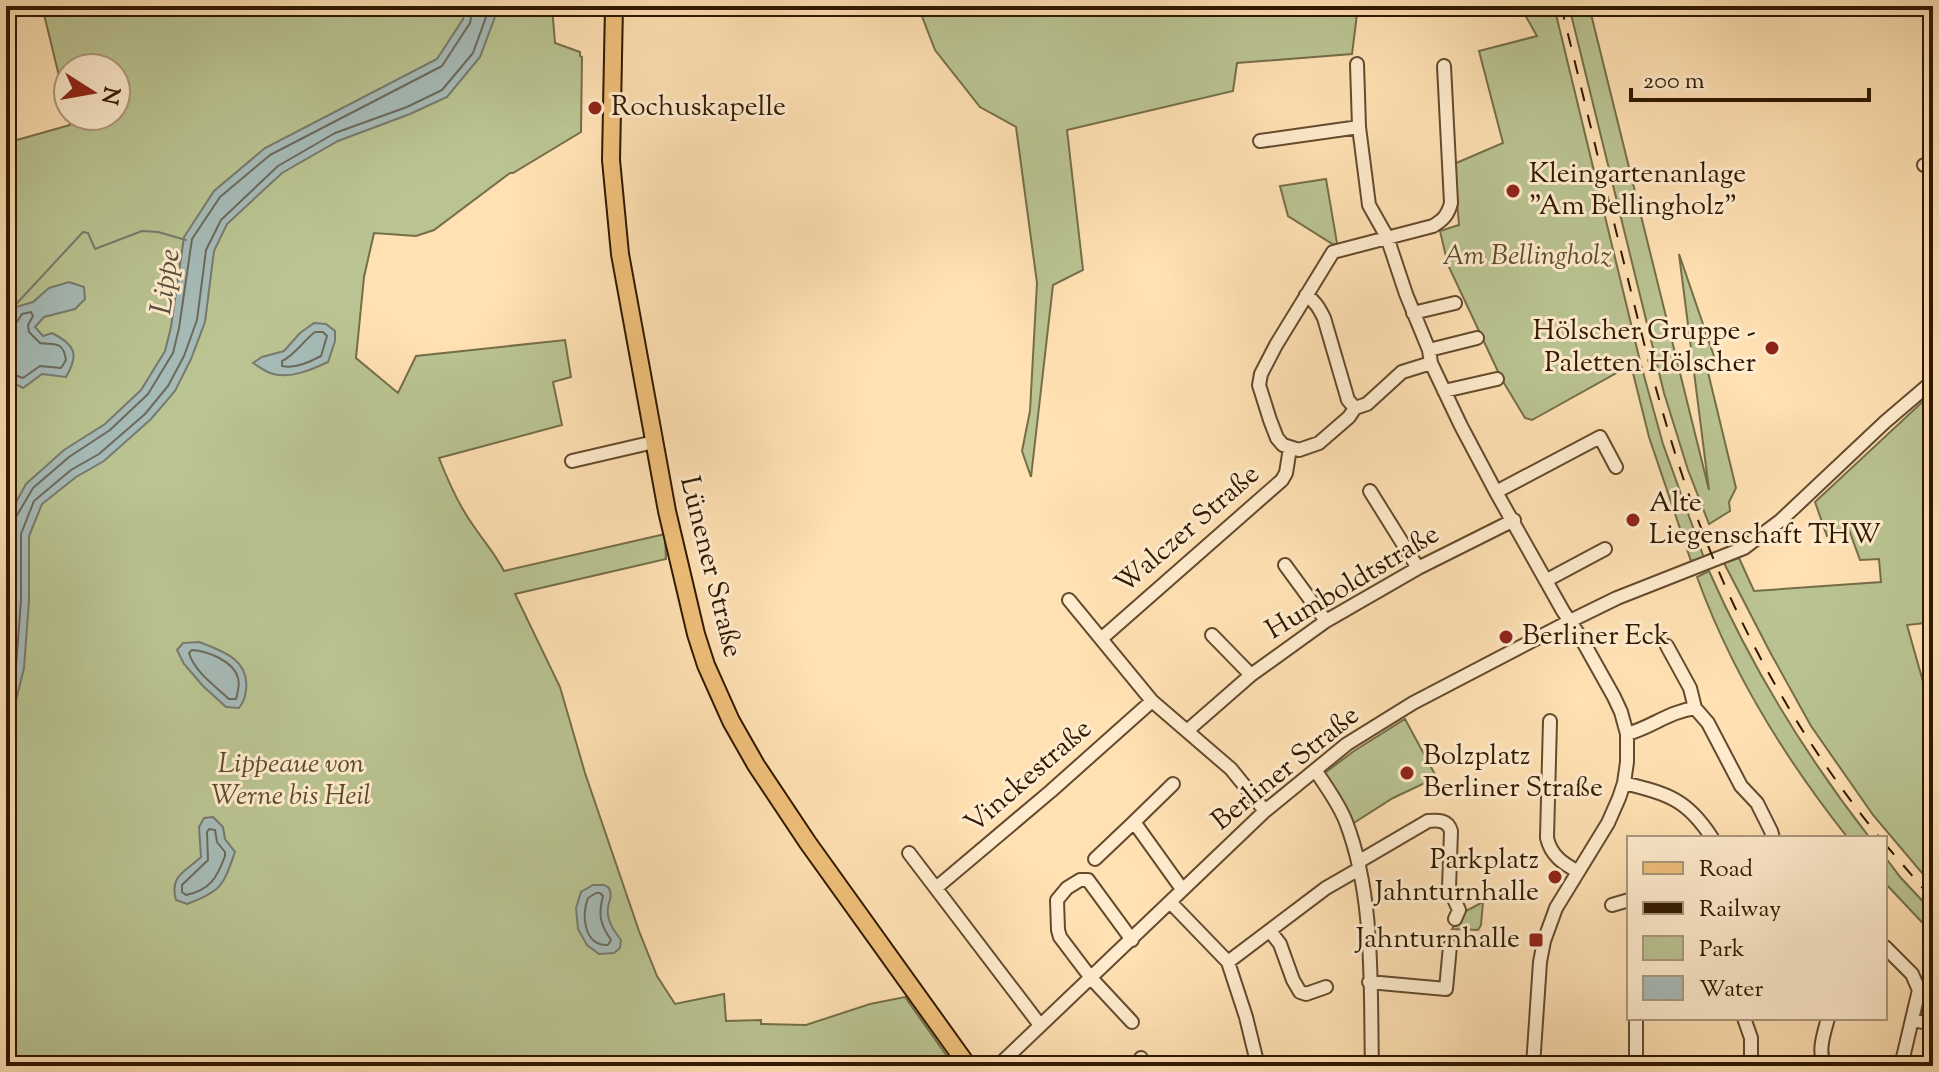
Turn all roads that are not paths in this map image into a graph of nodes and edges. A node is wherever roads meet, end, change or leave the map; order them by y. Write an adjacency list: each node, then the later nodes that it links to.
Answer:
1 (614, 6): 16 (main road, Lünener Straße)
2 (1357, 64): 4 (street)
3 (1444, 66): 6 (street)
4 (1359, 127): 5 (street); 6 (street)
5 (1260, 141)
6 (1387, 237): 7 (street); 9 (street)
7 (1306, 295): 15 (street); 17 (street)
8 (1455, 303): 9 (street)
9 (1413, 313): 11 (street)
10 (1477, 338): 11 (street)
11 (1430, 356): 14 (street); 15 (street)
12 (1497, 379): 14 (street)
13 (1933, 381): 29 (street, Berliner Straße)
14 (1444, 391): 21 (street)
15 (1355, 408): 17 (street)
16 (654, 442): 18 (street); 71 (main road, Lünener Straße)
17 (1290, 448): 31 (street, Walczer Straße)
18 (572, 461)
19 (1616, 467): 21 (street)
20 (1370, 491): 25 (street)
21 (1496, 492): 22 (street)
22 (1514, 520): 25 (street, Humboldtstraße); 26 (street)
23 (1605, 549): 26 (street)
24 (1285, 565): 28 (street)
25 (1418, 568): 28 (street, Humboldtstraße)
26 (1547, 580): 29 (street)
27 (1069, 600): 31 (street)
28 (1326, 621): 33 (street, Humboldtstraße)
29 (1570, 621): 38 (street); 39 (street, Berliner Straße)
30 (1212, 635): 33 (street)
31 (1101, 639): 34 (street)
32 (1667, 646): 35 (street)
33 (1251, 675): 37 (street, Humboldtstraße)
34 (1152, 701): 37 (street); 50 (street, Vinckestraße)
35 (1695, 708): 38 (street); 45 (street)
36 (1550, 721): 49 (street)
37 (1188, 730): 42 (street)
38 (1627, 734): 40 (street)
39 (1315, 770): 42 (street, Berliner Straße); 48 (street)
40 (1624, 783): 44 (street); 49 (street)
41 (1173, 784): 43 (street)
42 (1265, 811): 51 (street, Berliner Straße)
43 (1134, 822): 47 (street); 51 (street)
44 (1711, 836)
45 (1772, 836)
46 (909, 853): 50 (street)
47 (1095, 859)
48 (1358, 866): 55 (street); 56 (street); 62 (street)
49 (1577, 871): 75 (street)
50 (936, 888): 70 (street)
51 (1182, 889): 53 (street, Berliner Straße)
52 (1627, 901): 54 (street)
53 (1170, 902): 57 (street, Berliner Straße); 60 (street)
54 (1612, 905)
55 (1455, 919)
56 (1270, 931): 60 (street); 63 (street)
57 (1132, 940): 61 (street, Berliner Straße); 61 (street)
58 (1450, 946): 62 (street)
59 (1887, 949): 67 (street)
60 (1228, 962): 73 (street)
61 (1091, 978): 68 (street); 70 (street, Berliner Straße)
62 (1369, 982): 74 (street)
63 (1326, 987)
64 (1636, 1020): 76 (street)
65 (1745, 1020): 77 (street)
66 (1828, 1020): 78 (street)
67 (1913, 1020): 69 (street); 79 (street)
68 (1132, 1022)
69 (1933, 1024)
70 (1040, 1025): 72 (street, Berliner Straße)
71 (968, 1066)
72 (998, 1066)
73 (1258, 1066)
74 (1372, 1066)
75 (1533, 1066)
76 (1636, 1066)
77 (1751, 1066)
78 (1825, 1066)
79 (1901, 1066)

